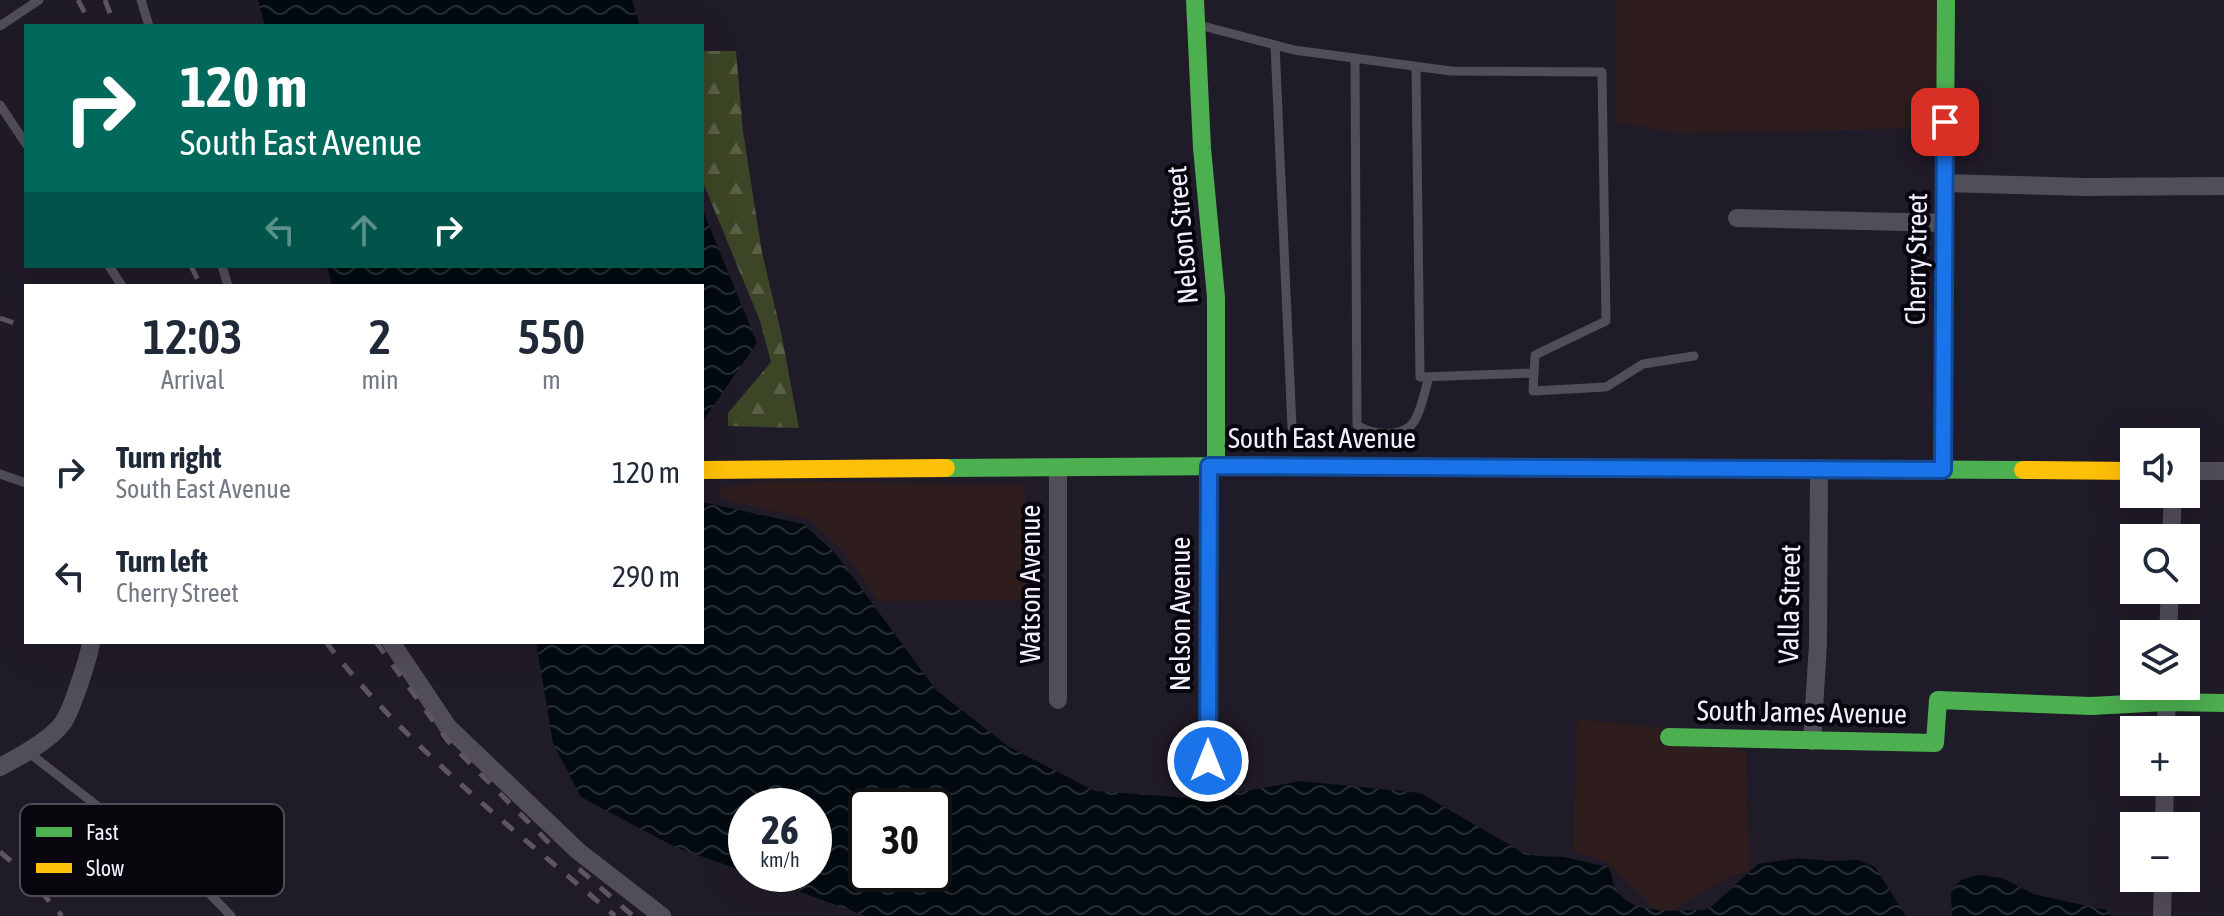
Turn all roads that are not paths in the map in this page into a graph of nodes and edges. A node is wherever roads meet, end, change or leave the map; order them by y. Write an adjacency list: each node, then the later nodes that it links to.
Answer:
1 (39, 0): 7 (lane)
2 (141, 0): 5 (lane)
3 (1195, 0): 6 (street, Nelson Street)
4 (1946, 0): 13 (street, Cherry Street)
5 (148, 24)
6 (1196, 24): 8 (lane); 21 (street, Nelson Street)
7 (0, 26)
8 (1275, 45): 9 (lane); 20 (lane)
9 (1355, 58): 10 (lane); 19 (lane)
10 (1416, 67): 18 (lane); 19 (lane)
11 (0, 105): 12 (lane)
12 (24, 141)
13 (1945, 183): 14 (street); 16 (street, Cherry Street)
14 (2224, 186)
15 (1737, 218): 16 (street)
16 (1944, 223): 25 (street, Cherry Street)
17 (1694, 356): 18 (lane)
18 (1534, 373): 19 (lane)
19 (1429, 377)
20 (1292, 427)
21 (1212, 466): 22 (street, South East Avenue); 23 (street, South East Avenue); 40 (street, Nelson Avenue)
22 (1058, 468): 24 (street, South East Avenue); 34 (street, Watson Avenue)
23 (1819, 468): 25 (street, South East Avenue); 38 (street, Valla Street)
24 (704, 470)
25 (1943, 470): 26 (street, South East Avenue)
26 (2120, 471)
27 (2200, 471): 28 (street)
28 (2224, 471)
29 (0, 474): 30 (lane)
30 (24, 482)
31 (91, 644): 39 (street)
32 (392, 644): 46 (street)
33 (2200, 699): 36 (street)
34 (1058, 700)
35 (2129, 700): 38 (street, South James Avenue)
36 (2224, 703)
37 (1669, 737): 38 (street, South James Avenue)
38 (1812, 741)
39 (28, 752): 41 (street); 42 (lane)
40 (1208, 761)
41 (0, 767)
42 (95, 804)
43 (2163, 892): 47 (street)
44 (212, 896): 45 (lane)
45 (231, 916)
46 (662, 916)
47 (2162, 916)

